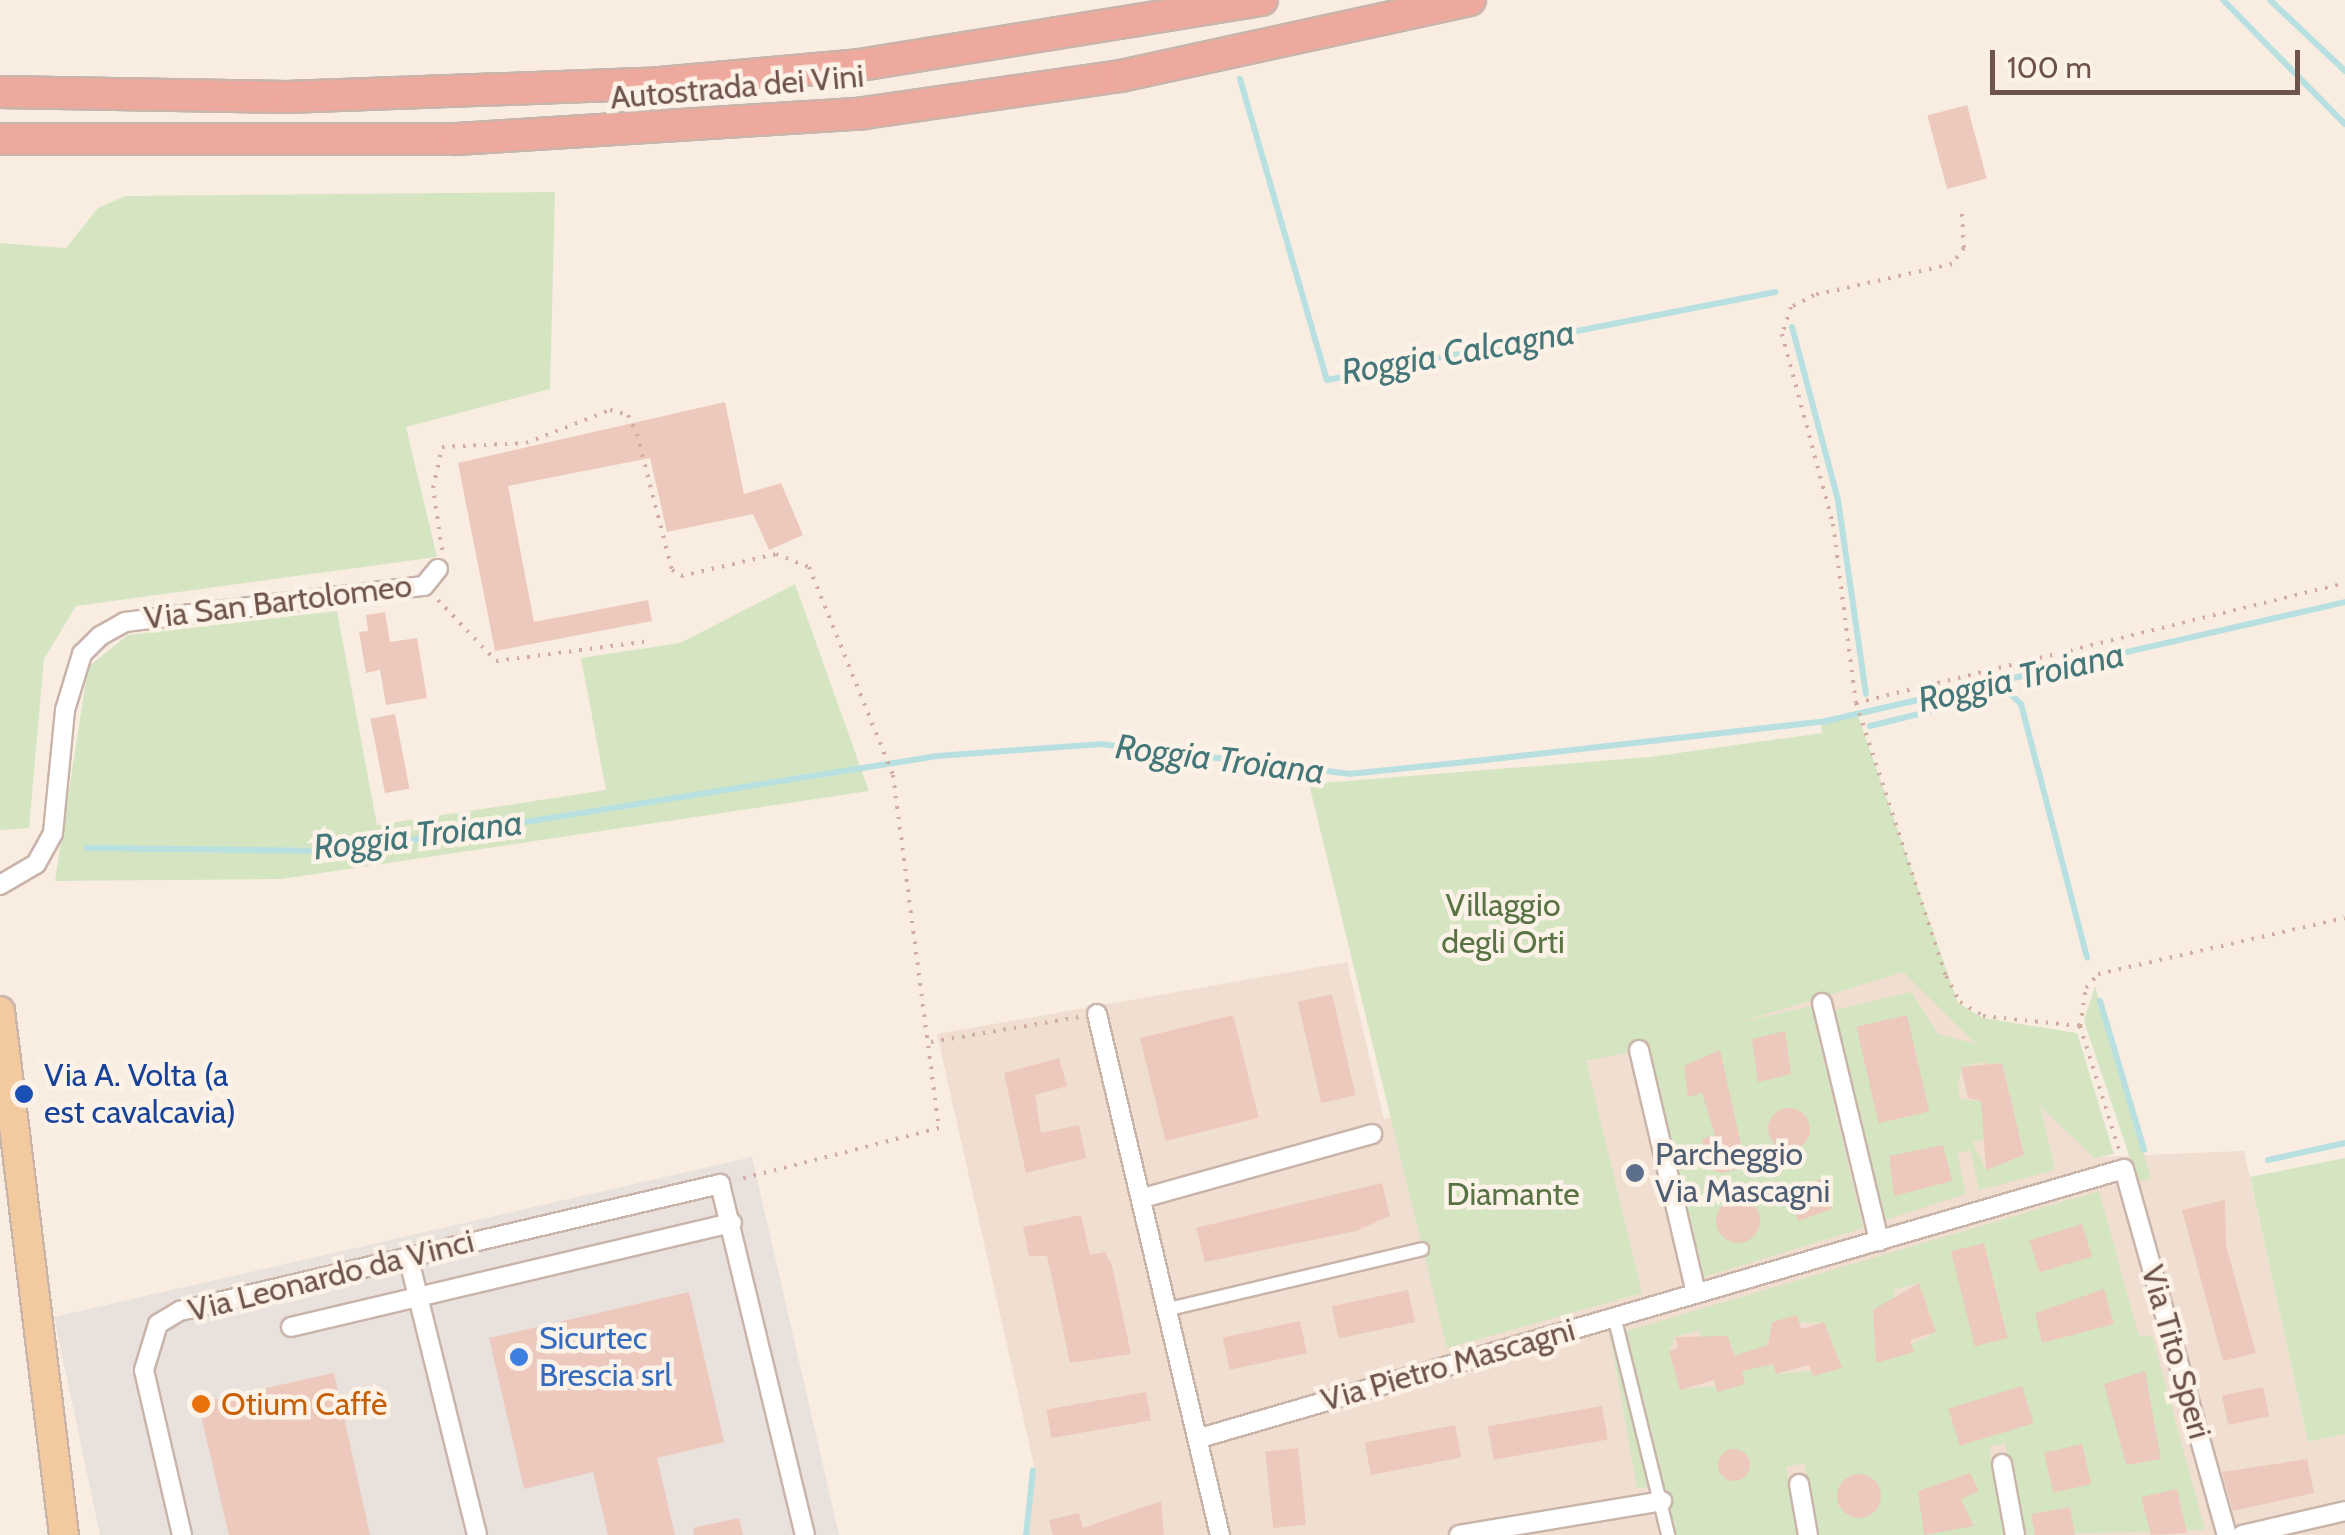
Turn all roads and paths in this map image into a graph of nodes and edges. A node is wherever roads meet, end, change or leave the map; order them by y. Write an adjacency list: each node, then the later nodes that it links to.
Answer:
1 (1262, 0): 3 (highway, Autostrada dei Vini)
2 (1470, 0): 4 (highway, Autostrada dei Vini)
3 (0, 92)
4 (0, 139)
5 (1962, 214): 10 (path)
6 (438, 569): 8 (street, Via San Bartolomeo); 17 (path)
7 (2345, 584): 10 (path)
8 (424, 586): 9 (path); 11 (street, Via San Bartolomeo)
9 (650, 641)
10 (1856, 703): 16 (path)
11 (0, 884)
12 (2345, 918): 16 (path)
13 (1822, 1004): 24 (street)
14 (0, 1010): 37 (main road)
15 (1097, 1014): 17 (path); 22 (street)
16 (2080, 1026): 20 (path)
17 (930, 1042): 21 (path)
18 (1639, 1050): 27 (street)
19 (1372, 1134): 22 (street)
20 (2124, 1170): 24 (street, Via Pietro Mascagni); 46 (street, Via Tito Speri)
21 (720, 1184): 23 (street); 26 (street, Via Leonardo da Vinci)
22 (1144, 1198): 29 (street)
23 (732, 1223): 28 (street, Via Leonardo da Vinci); 40 (street)
24 (1879, 1242): 27 (street, Via Pietro Mascagni)
25 (1422, 1249): 29 (street)
26 (408, 1256): 28 (street); 38 (street, Via Leonardo da Vinci)
27 (1696, 1293): 30 (street, Via Pietro Mascagni)
28 (418, 1297): 31 (street, Via Leonardo da Vinci); 39 (street)
29 (1170, 1309): 32 (street)
30 (1614, 1316): 32 (street, Via Pietro Mascagni); 35 (street)
31 (291, 1327)
32 (1200, 1438): 41 (street)
33 (2002, 1464): 45 (street)
34 (1799, 1484): 44 (street)
35 (1662, 1501): 42 (street); 43 (street)
36 (2345, 1511): 47 (street)
37 (64, 1535)
38 (182, 1535)
39 (477, 1535)
40 (806, 1535)
41 (1220, 1535)
42 (1459, 1535)
43 (1668, 1535)
44 (1808, 1535)
45 (2015, 1535)
46 (2226, 1535)
47 (2242, 1535)

